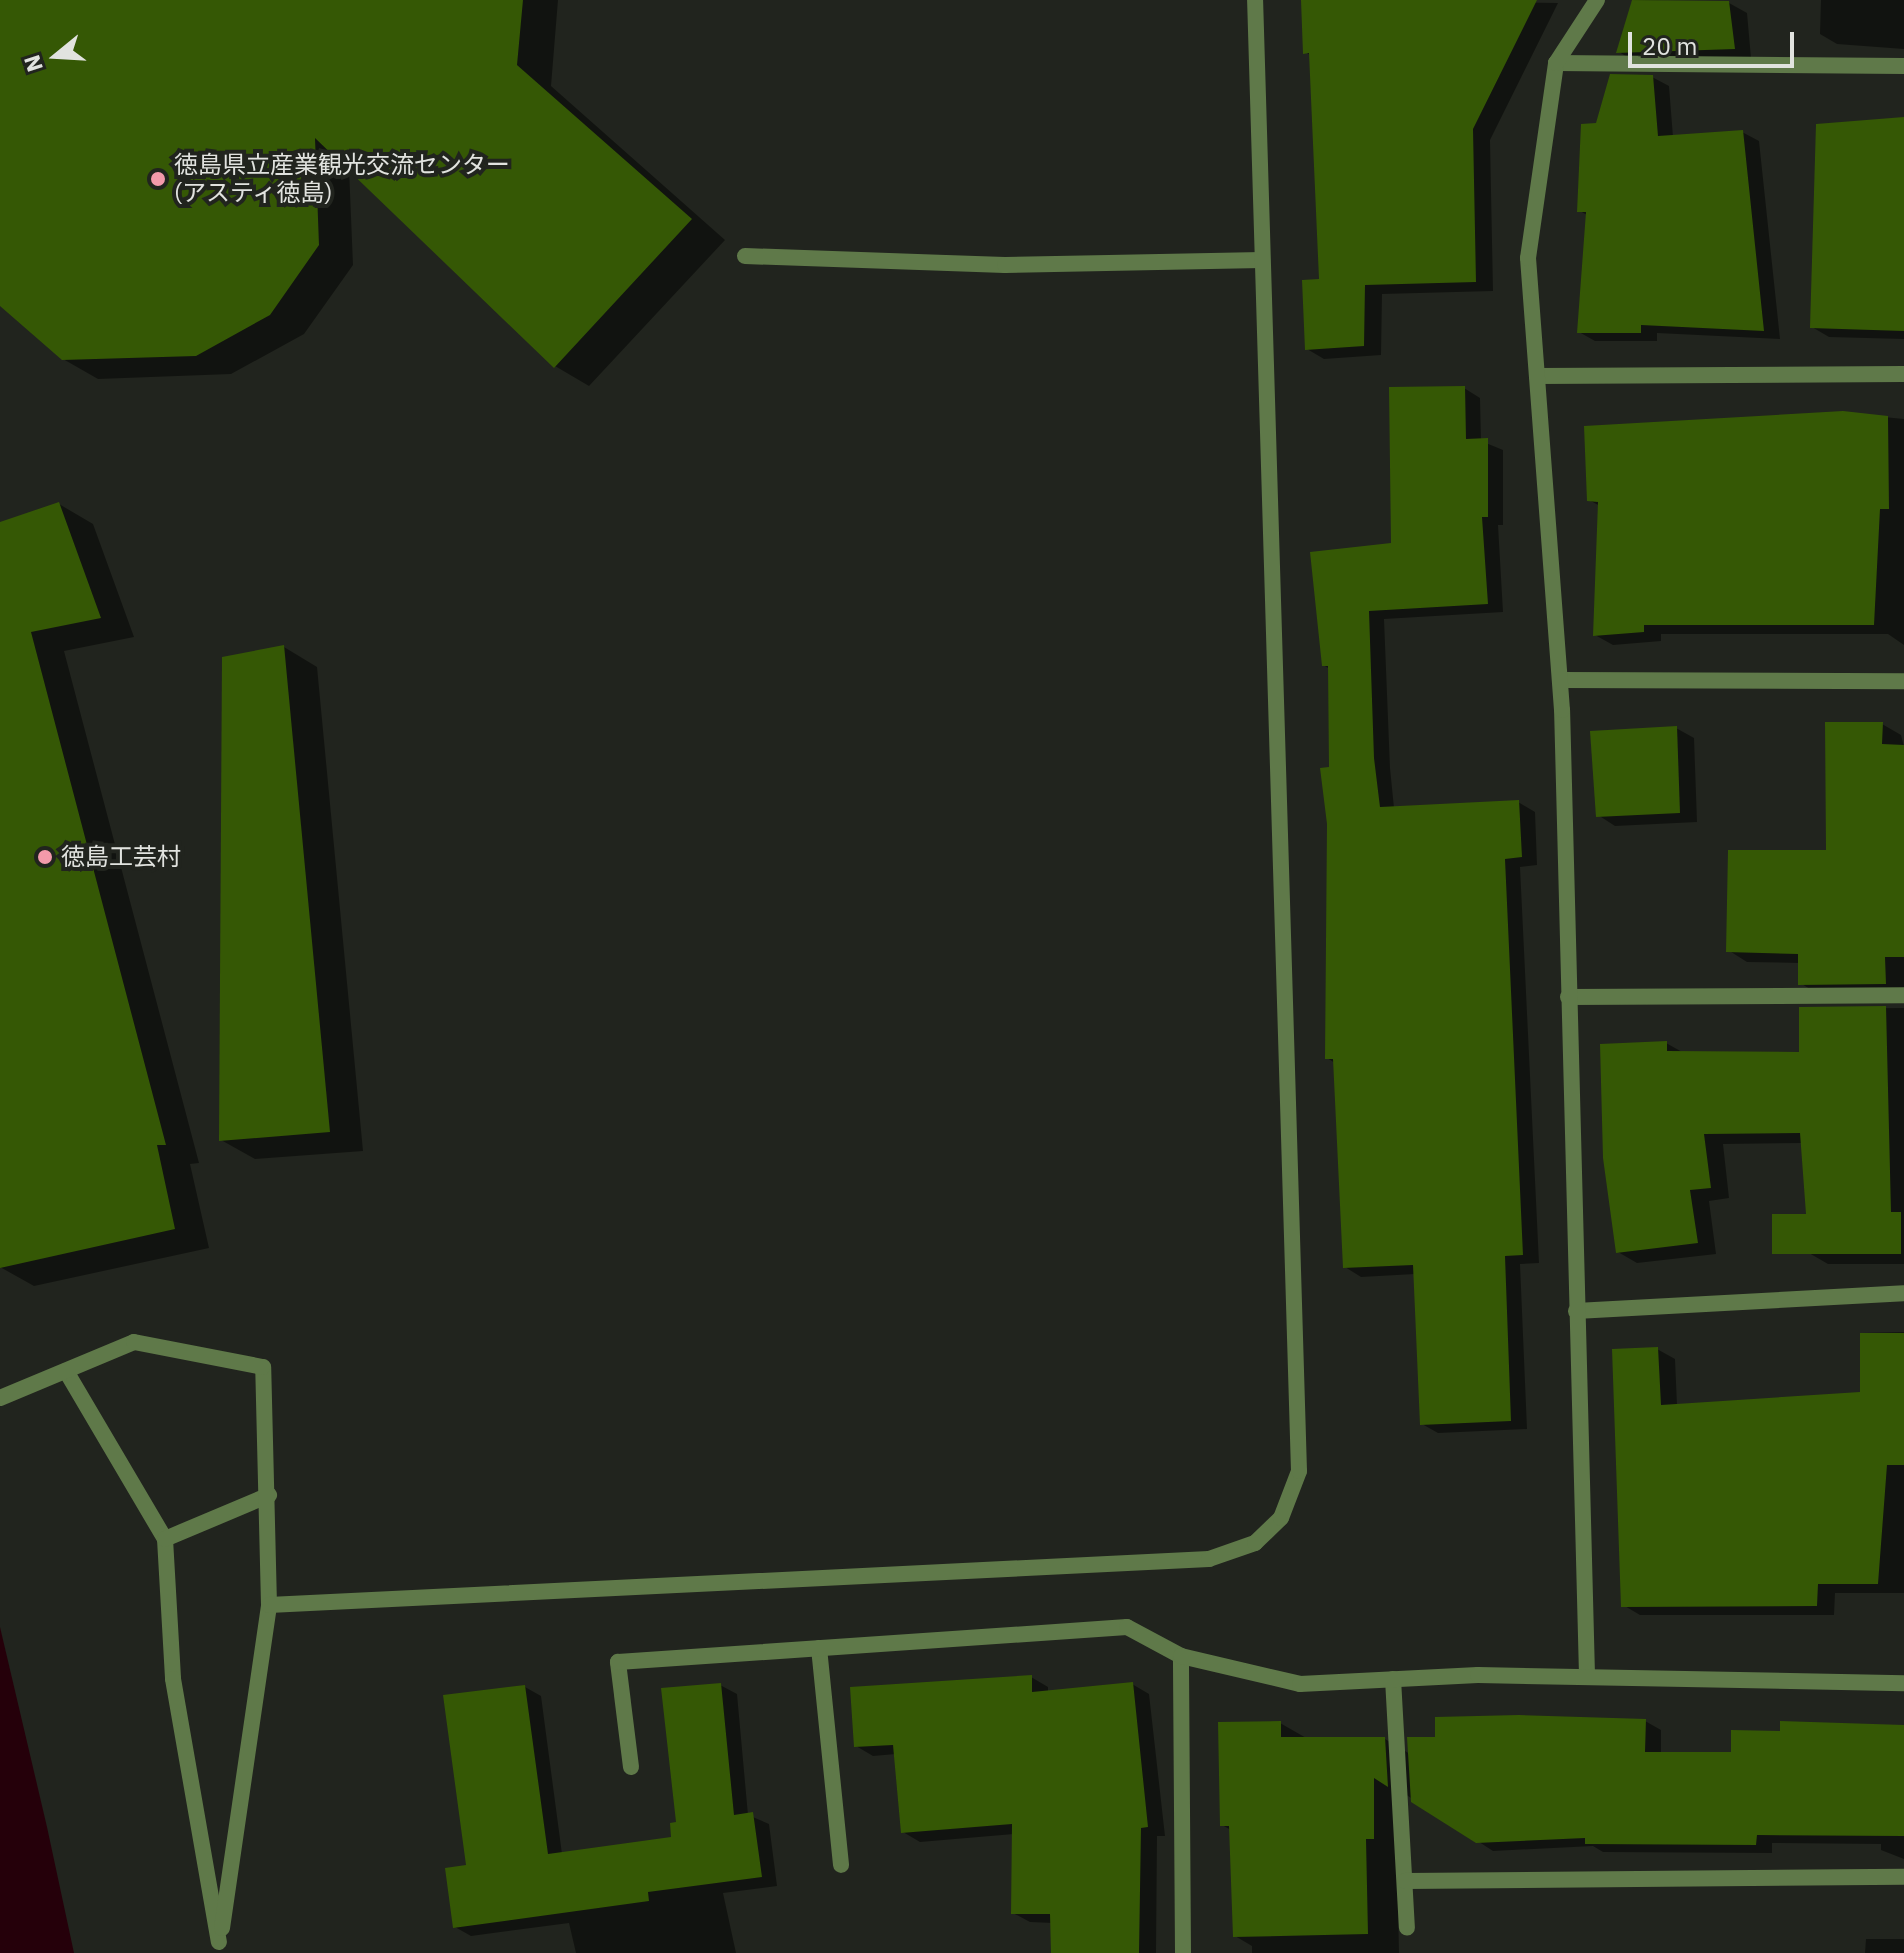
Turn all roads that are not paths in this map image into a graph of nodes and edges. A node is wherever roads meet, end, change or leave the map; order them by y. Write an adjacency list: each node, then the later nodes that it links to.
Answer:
1 (1255, 0): 6 (street)
2 (1597, 0): 3 (street)
3 (1556, 63): 4 (street); 8 (street)
4 (1904, 66)
5 (745, 256): 6 (street)
6 (1262, 260): 19 (street)
7 (1904, 374): 8 (street)
8 (1537, 376): 9 (street)
9 (1560, 680): 10 (street); 12 (street)
10 (1904, 681)
11 (1904, 995): 12 (street)
12 (1568, 997): 14 (street)
13 (1904, 1293): 14 (street)
14 (1576, 1311): 22 (street)
15 (66, 1371): 16 (street); 17 (street); 18 (street)
16 (0, 1398)
17 (269, 1495): 18 (street); 19 (street)
18 (165, 1539): 30 (street)
19 (269, 1605): 30 (street)
20 (819, 1648): 21 (street); 25 (street); 26 (street)
21 (1181, 1656): 23 (street); 31 (street)
22 (1587, 1675): 23 (street); 24 (street)
23 (1393, 1679): 28 (street)
24 (1904, 1683)
25 (631, 1767)
26 (841, 1865)
27 (1904, 1877): 28 (street)
28 (1405, 1881): 29 (street)
29 (1407, 1928)
30 (220, 1948)
31 (1183, 1953)

